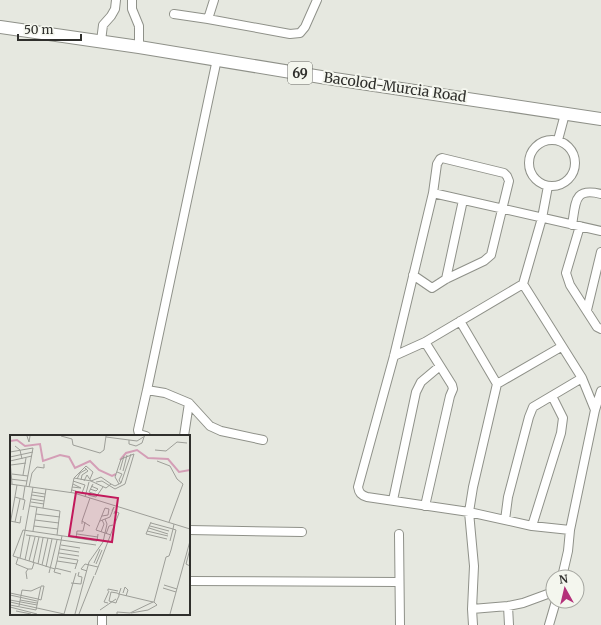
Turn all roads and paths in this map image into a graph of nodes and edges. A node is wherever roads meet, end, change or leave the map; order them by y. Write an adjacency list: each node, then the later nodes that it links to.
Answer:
1 (116, 0): 8 (street)
2 (132, 0): 9 (street)
3 (214, 0): 6 (street)
4 (317, 0): 6 (street)
5 (174, 14): 6 (street)
6 (208, 19)
7 (0, 27): 8 (main road, Bacolod-Murcia Road / 69)
8 (101, 41): 9 (main road, Bacolod-Murcia Road / 69)
9 (139, 46): 10 (main road, Bacolod-Murcia Road / 69)
10 (217, 59): 11 (main road, Bacolod-Murcia Road / 69); 35 (street)
11 (565, 114): 12 (main road, Bacolod-Murcia Road / 69); 13 (street)
12 (601, 119)
13 (558, 140): 14 (street); 14 (street)
14 (548, 186): 19 (street)
15 (433, 193): 17 (street); 18 (street); 23 (street)
16 (601, 194): 20 (street)
17 (463, 200): 18 (street); 24 (street)
18 (501, 208): 19 (street); 24 (street)
19 (542, 218): 20 (street); 25 (street)
20 (576, 226): 21 (street); 26 (street)
21 (601, 231)
22 (601, 252): 26 (street)
23 (413, 275): 24 (street); 31 (street)
24 (446, 279)
25 (523, 284): 27 (street); 30 (street)
26 (586, 310): 28 (street)
27 (460, 321): 29 (street); 34 (street)
28 (601, 329)
29 (424, 342): 31 (street); 32 (street)
30 (562, 347): 33 (street); 34 (street)
31 (394, 356): 43 (street)
32 (440, 366): 43 (street); 44 (street)
33 (582, 378): 37 (street); 39 (street)
34 (498, 384): 45 (street)
35 (147, 390): 38 (street); 40 (street)
36 (601, 391): 39 (street)
37 (552, 396): 46 (street); 47 (street)
38 (189, 404): 41 (street); 42 (street)
39 (595, 410): 49 (street)
40 (142, 435)
41 (184, 435)
42 (263, 440)
43 (393, 500): 44 (street)
44 (425, 506): 45 (street)
45 (469, 512): 46 (street); 57 (street)
46 (505, 520): 47 (street)
47 (532, 526): 49 (street)
48 (190, 530): 50 (street)
49 (570, 530): 52 (street)
50 (302, 532)
51 (399, 534): 54 (street)
52 (564, 569)
53 (190, 581): 54 (street)
54 (398, 582): 59 (street)
55 (545, 595): 56 (street)
56 (508, 606): 57 (street); 61 (street)
57 (472, 609): 60 (street)
58 (554, 609): 62 (street)
59 (400, 625)
60 (473, 625)
61 (509, 625)
62 (549, 625)

